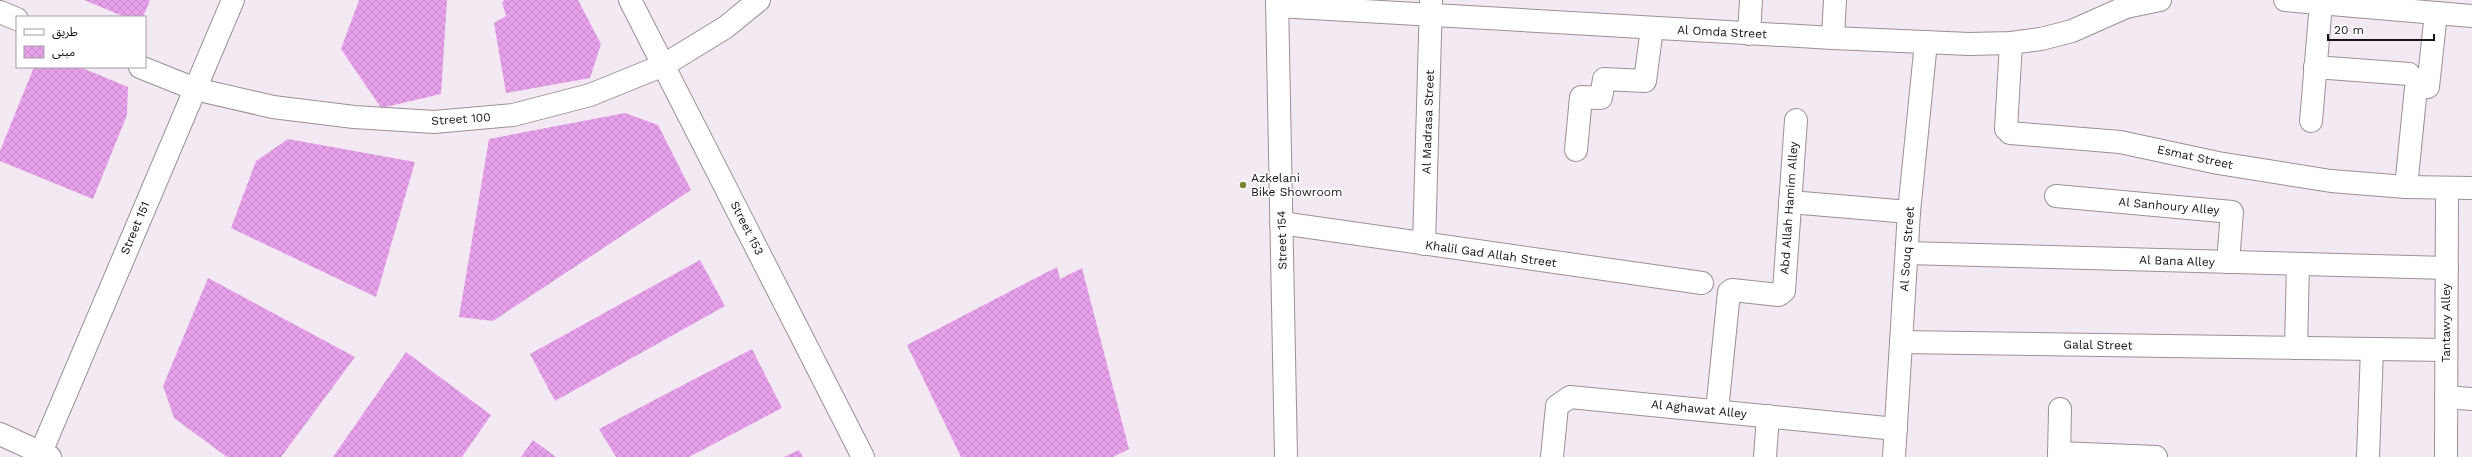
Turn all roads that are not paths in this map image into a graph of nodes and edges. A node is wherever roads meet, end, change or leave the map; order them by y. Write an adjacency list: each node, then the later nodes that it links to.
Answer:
1 (233, 0): 26 (street, Street 151)
2 (630, 0): 22 (street, Street 153)
3 (759, 0): 22 (street, Street 100)
4 (1751, 0): 18 (street)
5 (1835, 0): 19 (street)
6 (2160, 0): 11 (street, Al Omda Street)
7 (2285, 0): 9 (street)
8 (1277, 3): 12 (street, Al Omda Street); 36 (street, Street 154)
9 (2321, 3): 10 (street); 23 (street)
10 (2353, 3): 14 (street)
11 (2124, 4): 21 (street, Al Omda Street)
12 (1432, 7): 17 (street, Al Omda Street); 37 (street, Al Madrasa Street)
13 (0, 12): 16 (street)
14 (2436, 13): 15 (street); 30 (street)
15 (2472, 16)
16 (16, 19)
17 (1652, 28): 18 (street, Al Omda Street); 29 (street)
18 (1749, 34): 19 (street, Al Omda Street)
19 (1833, 38): 20 (street, Al Omda Street)
20 (1926, 42): 21 (street, Al Omda Street); 35 (street, Al Souq Street)
21 (2011, 43): 30 (street, Esmat Street)
22 (664, 65): 26 (street, Street 100); 56 (street, Street 153)
23 (2315, 67): 25 (street); 28 (street)
24 (143, 68): 26 (street, Street 100)
25 (2409, 74)
26 (195, 88): 54 (street, Street 151)
27 (1796, 120): 34 (street, Abd Allah Hamim Alley)
28 (2311, 121)
29 (1576, 150)
30 (2406, 187): 32 (street, Esmat Street)
31 (2472, 188): 32 (street, Esmat Street)
32 (2447, 189): 41 (street, Tantawy Alley)
33 (2056, 196): 39 (street, Al Sanhoury Alley)
34 (1790, 202): 35 (street); 50 (street, Abd Allah Hamim Alley)
35 (1909, 212): 38 (street, Al Souq Street)
36 (1281, 223): 37 (street, Khalil Gad Allah Street); 57 (street, Street 154)
37 (1424, 244): 42 (street, Khalil Gad Allah Street)
38 (1907, 253): 39 (street, Al Bana Alley); 43 (street, Al Souq Street)
39 (2228, 262): 40 (street, Al Bana Alley)
40 (2298, 264): 41 (street, Al Bana Alley); 44 (street)
41 (2447, 268): 46 (street, Tantawy Alley)
42 (1702, 283)
43 (1901, 342): 44 (street, Galal Street); 52 (street, Al Souq Street)
44 (2296, 348): 45 (street, Galal Street)
45 (2372, 349): 46 (street, Galal Street); 62 (street)
46 (2446, 350): 47 (street, Tantawy Alley)
47 (2446, 397): 48 (street); 63 (street, Tantawy Alley)
48 (2472, 398)
49 (2060, 409): 55 (street)
50 (1718, 411): 51 (street, Al Aghawat Alley); 58 (street, Al Aghawat Alley)
51 (1768, 416): 52 (street, Al Aghawat Alley); 59 (street)
52 (1896, 429): 60 (street, Al Souq Street)
53 (0, 434): 54 (street)
54 (43, 455)
55 (2059, 455): 61 (street)
56 (863, 457)
57 (1286, 457)
58 (1552, 457)
59 (1765, 457)
60 (1894, 457)
61 (2156, 457)
62 (2368, 457)
63 (2446, 457)

